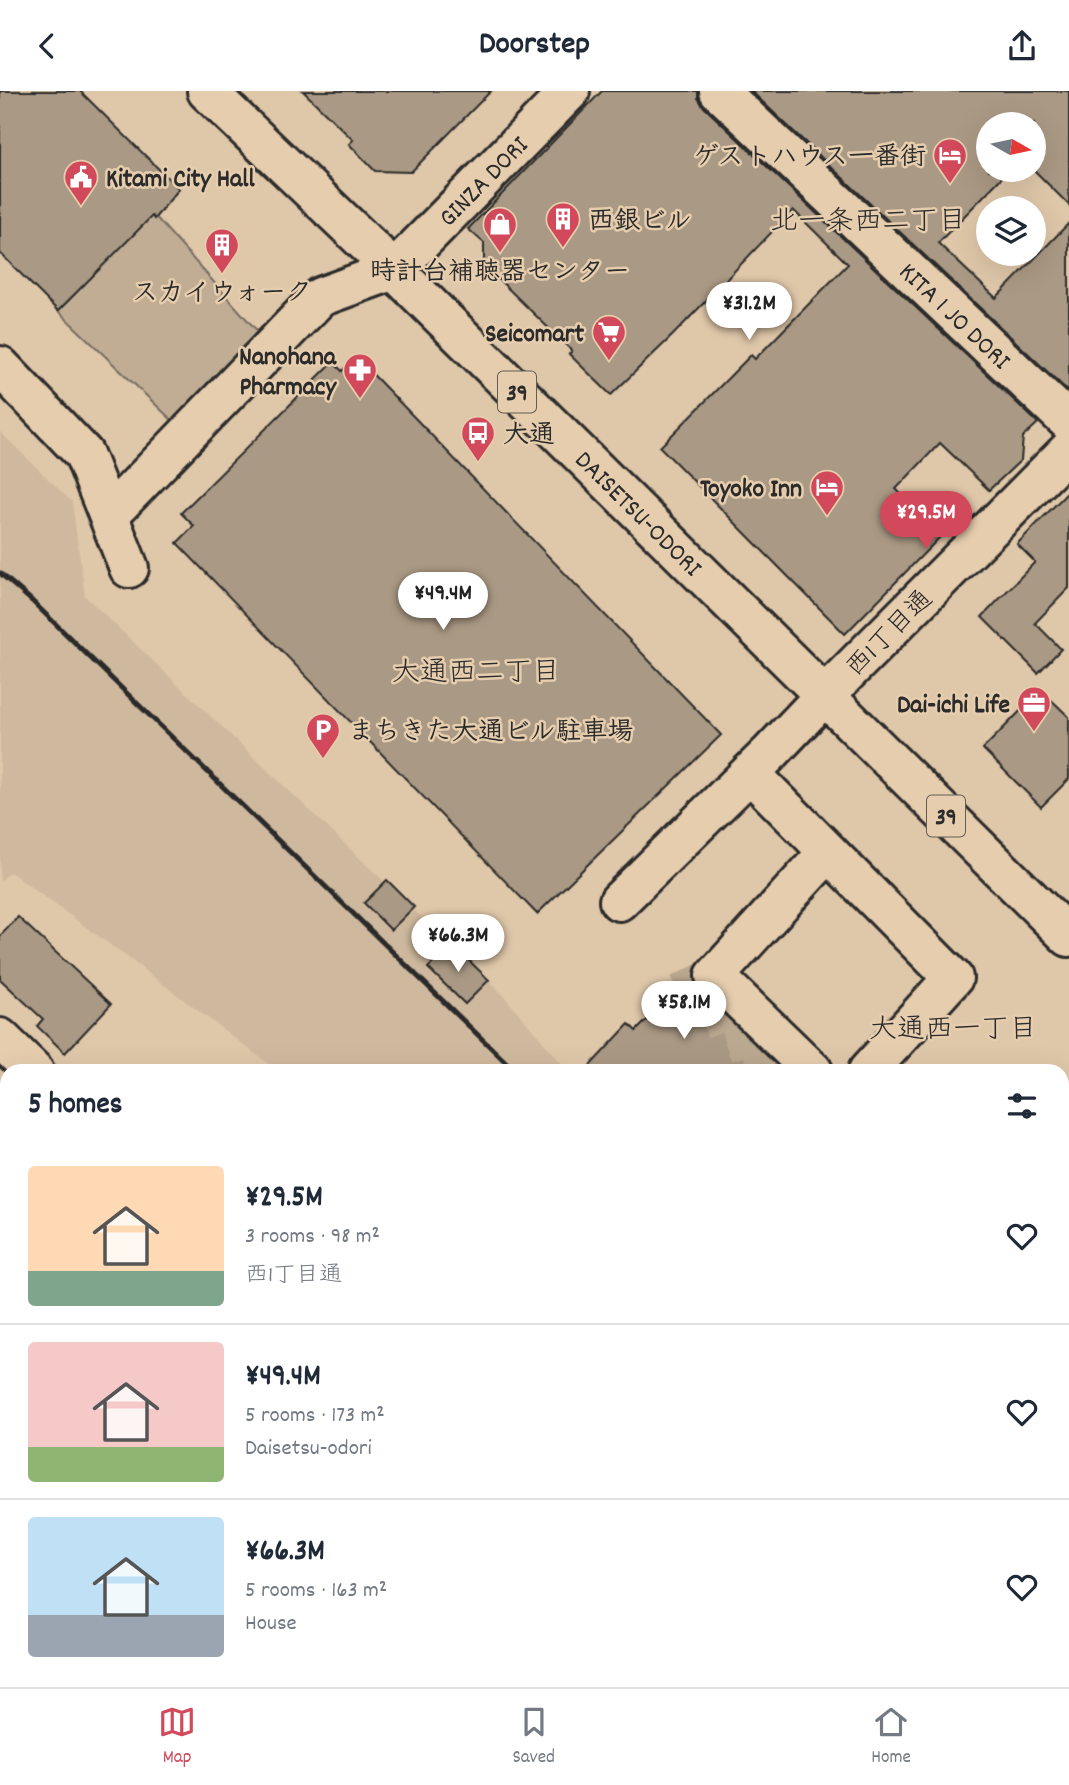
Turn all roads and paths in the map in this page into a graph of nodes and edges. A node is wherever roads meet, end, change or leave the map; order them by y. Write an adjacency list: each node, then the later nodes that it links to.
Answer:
1 (207, 91): 4 (main road, DAISETSU-ODORI / 39)
2 (570, 91): 4 (main road, GINZA DORI)
3 (719, 91): 6 (main road, KITA 1 JO DORI)
4 (394, 270): 8 (main road); 10 (main road, DAISETSU-ODORI / 39)
5 (0, 366): 8 (main road)
6 (1069, 422)
7 (1069, 450): 10 (main road, 西1丁目通)
8 (109, 515): 9 (main road)
9 (129, 568)
10 (825, 695): 11 (main road, 西1丁目通); 14 (main road, DAISETSU-ODORI / 39)
11 (750, 773): 12 (main road); 13 (main road, 西1丁目通)
12 (828, 852): 17 (main road); 18 (main road)
13 (619, 901)
14 (1069, 937)
15 (0, 1038): 16 (main road)
16 (27, 1064)
17 (806, 1064)
18 (874, 1064)

